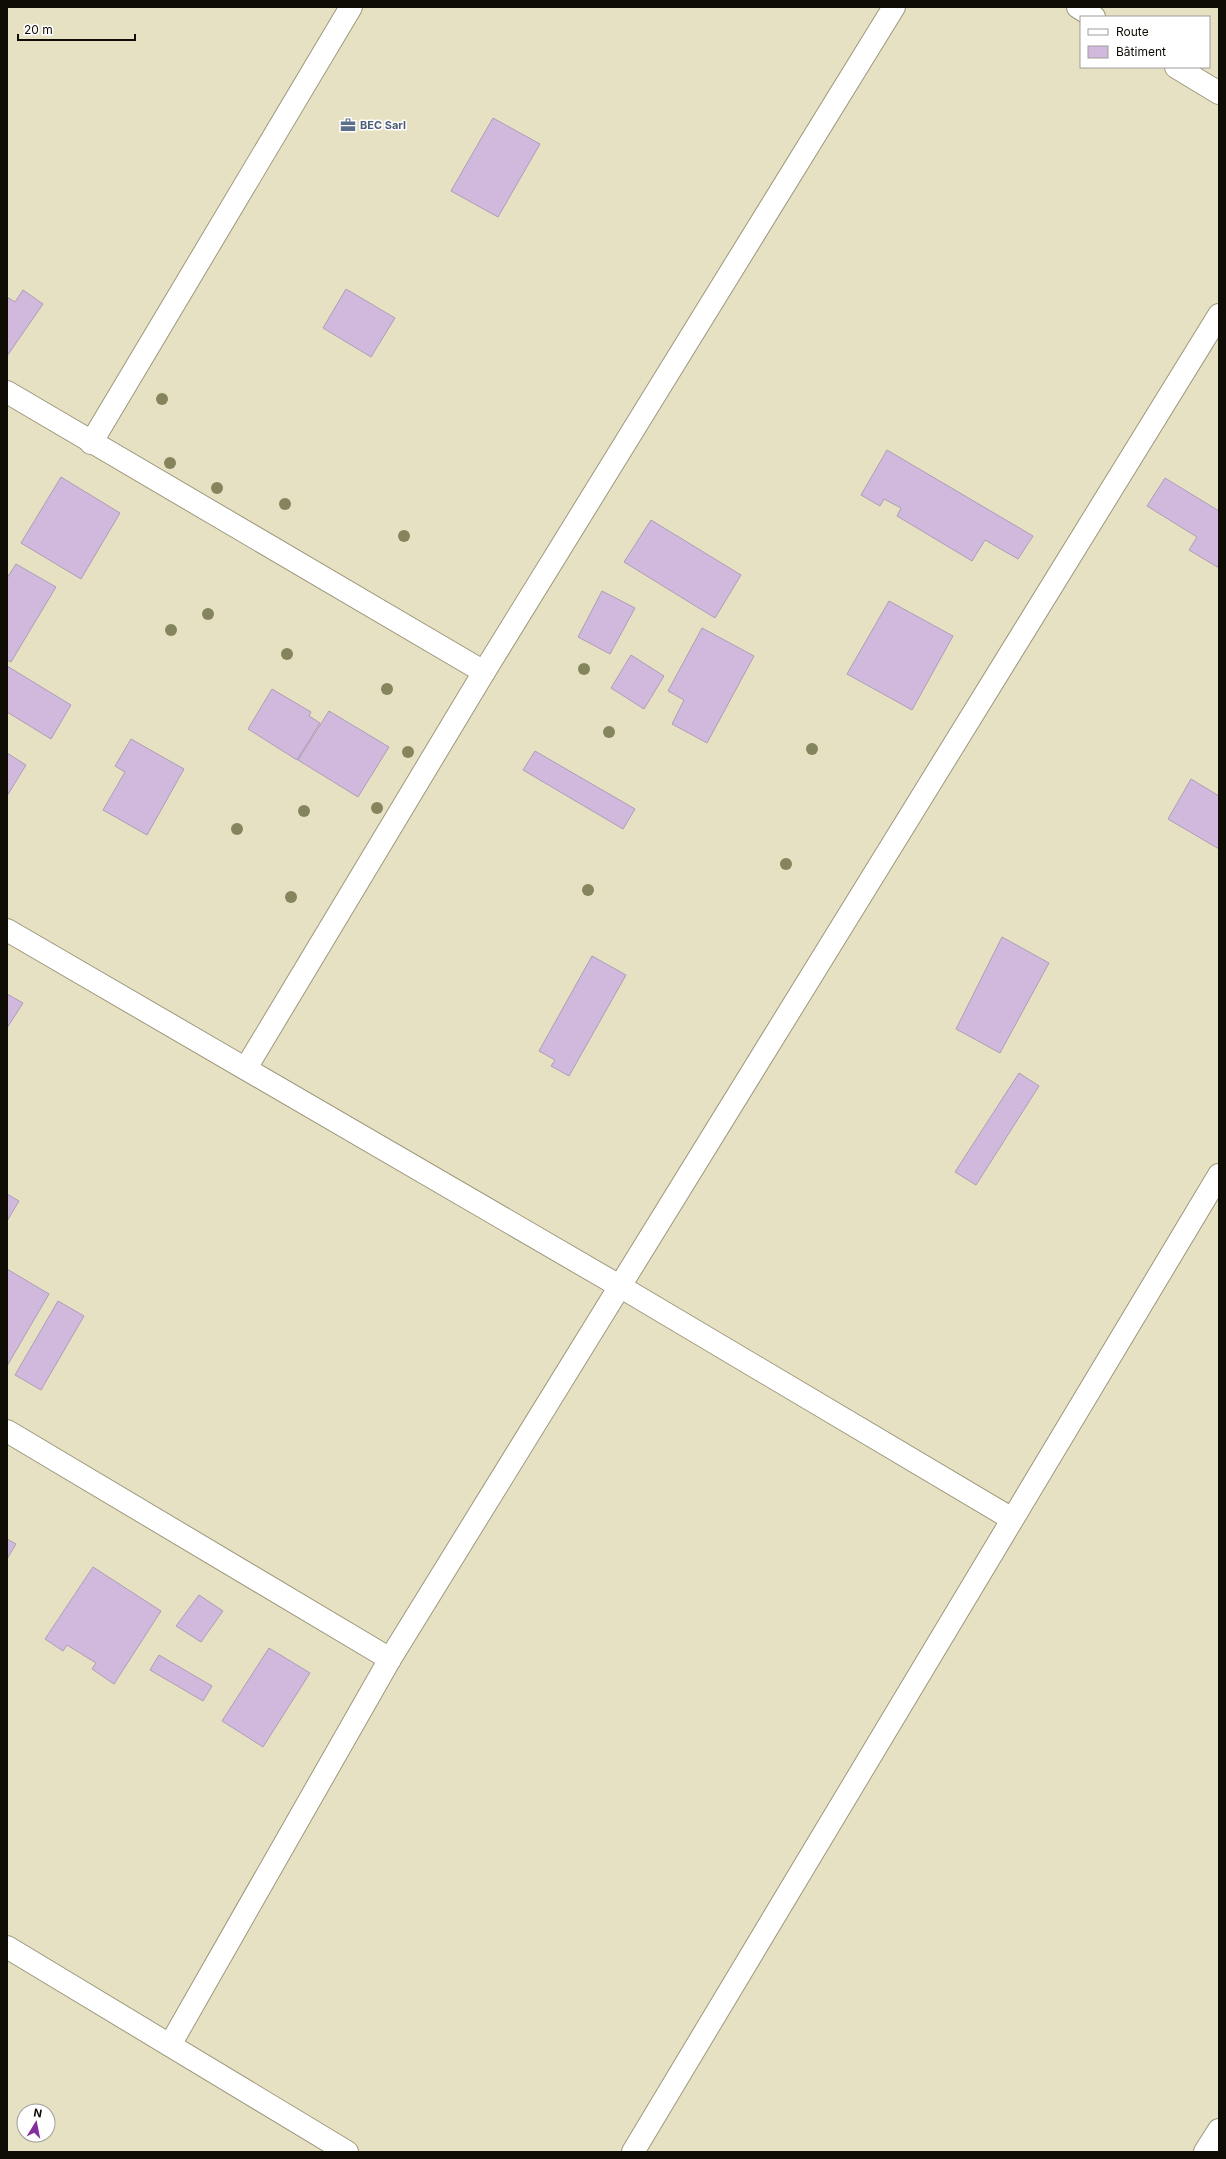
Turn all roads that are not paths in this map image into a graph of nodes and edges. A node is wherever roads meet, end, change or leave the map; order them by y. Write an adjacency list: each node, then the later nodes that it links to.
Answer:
1 (351, 7): 9 (street)
2 (894, 7): 10 (street)
3 (1078, 7): 4 (street)
4 (1092, 16)
5 (1178, 68): 6 (street)
6 (1219, 93)
7 (1219, 315): 14 (street)
8 (7, 392): 9 (street)
9 (91, 443): 10 (street)
10 (484, 672): 12 (street)
11 (7, 930): 12 (street)
12 (246, 1068): 14 (street)
13 (1219, 1175): 16 (street)
14 (620, 1287): 16 (street); 17 (street)
15 (7, 1431): 17 (street)
16 (1012, 1519): 22 (street)
17 (390, 1659): 19 (street)
18 (7, 1947): 19 (street)
19 (170, 2045): 21 (street)
20 (1219, 2130): 23 (street)
21 (347, 2152)
22 (633, 2152)
23 (1205, 2152)

